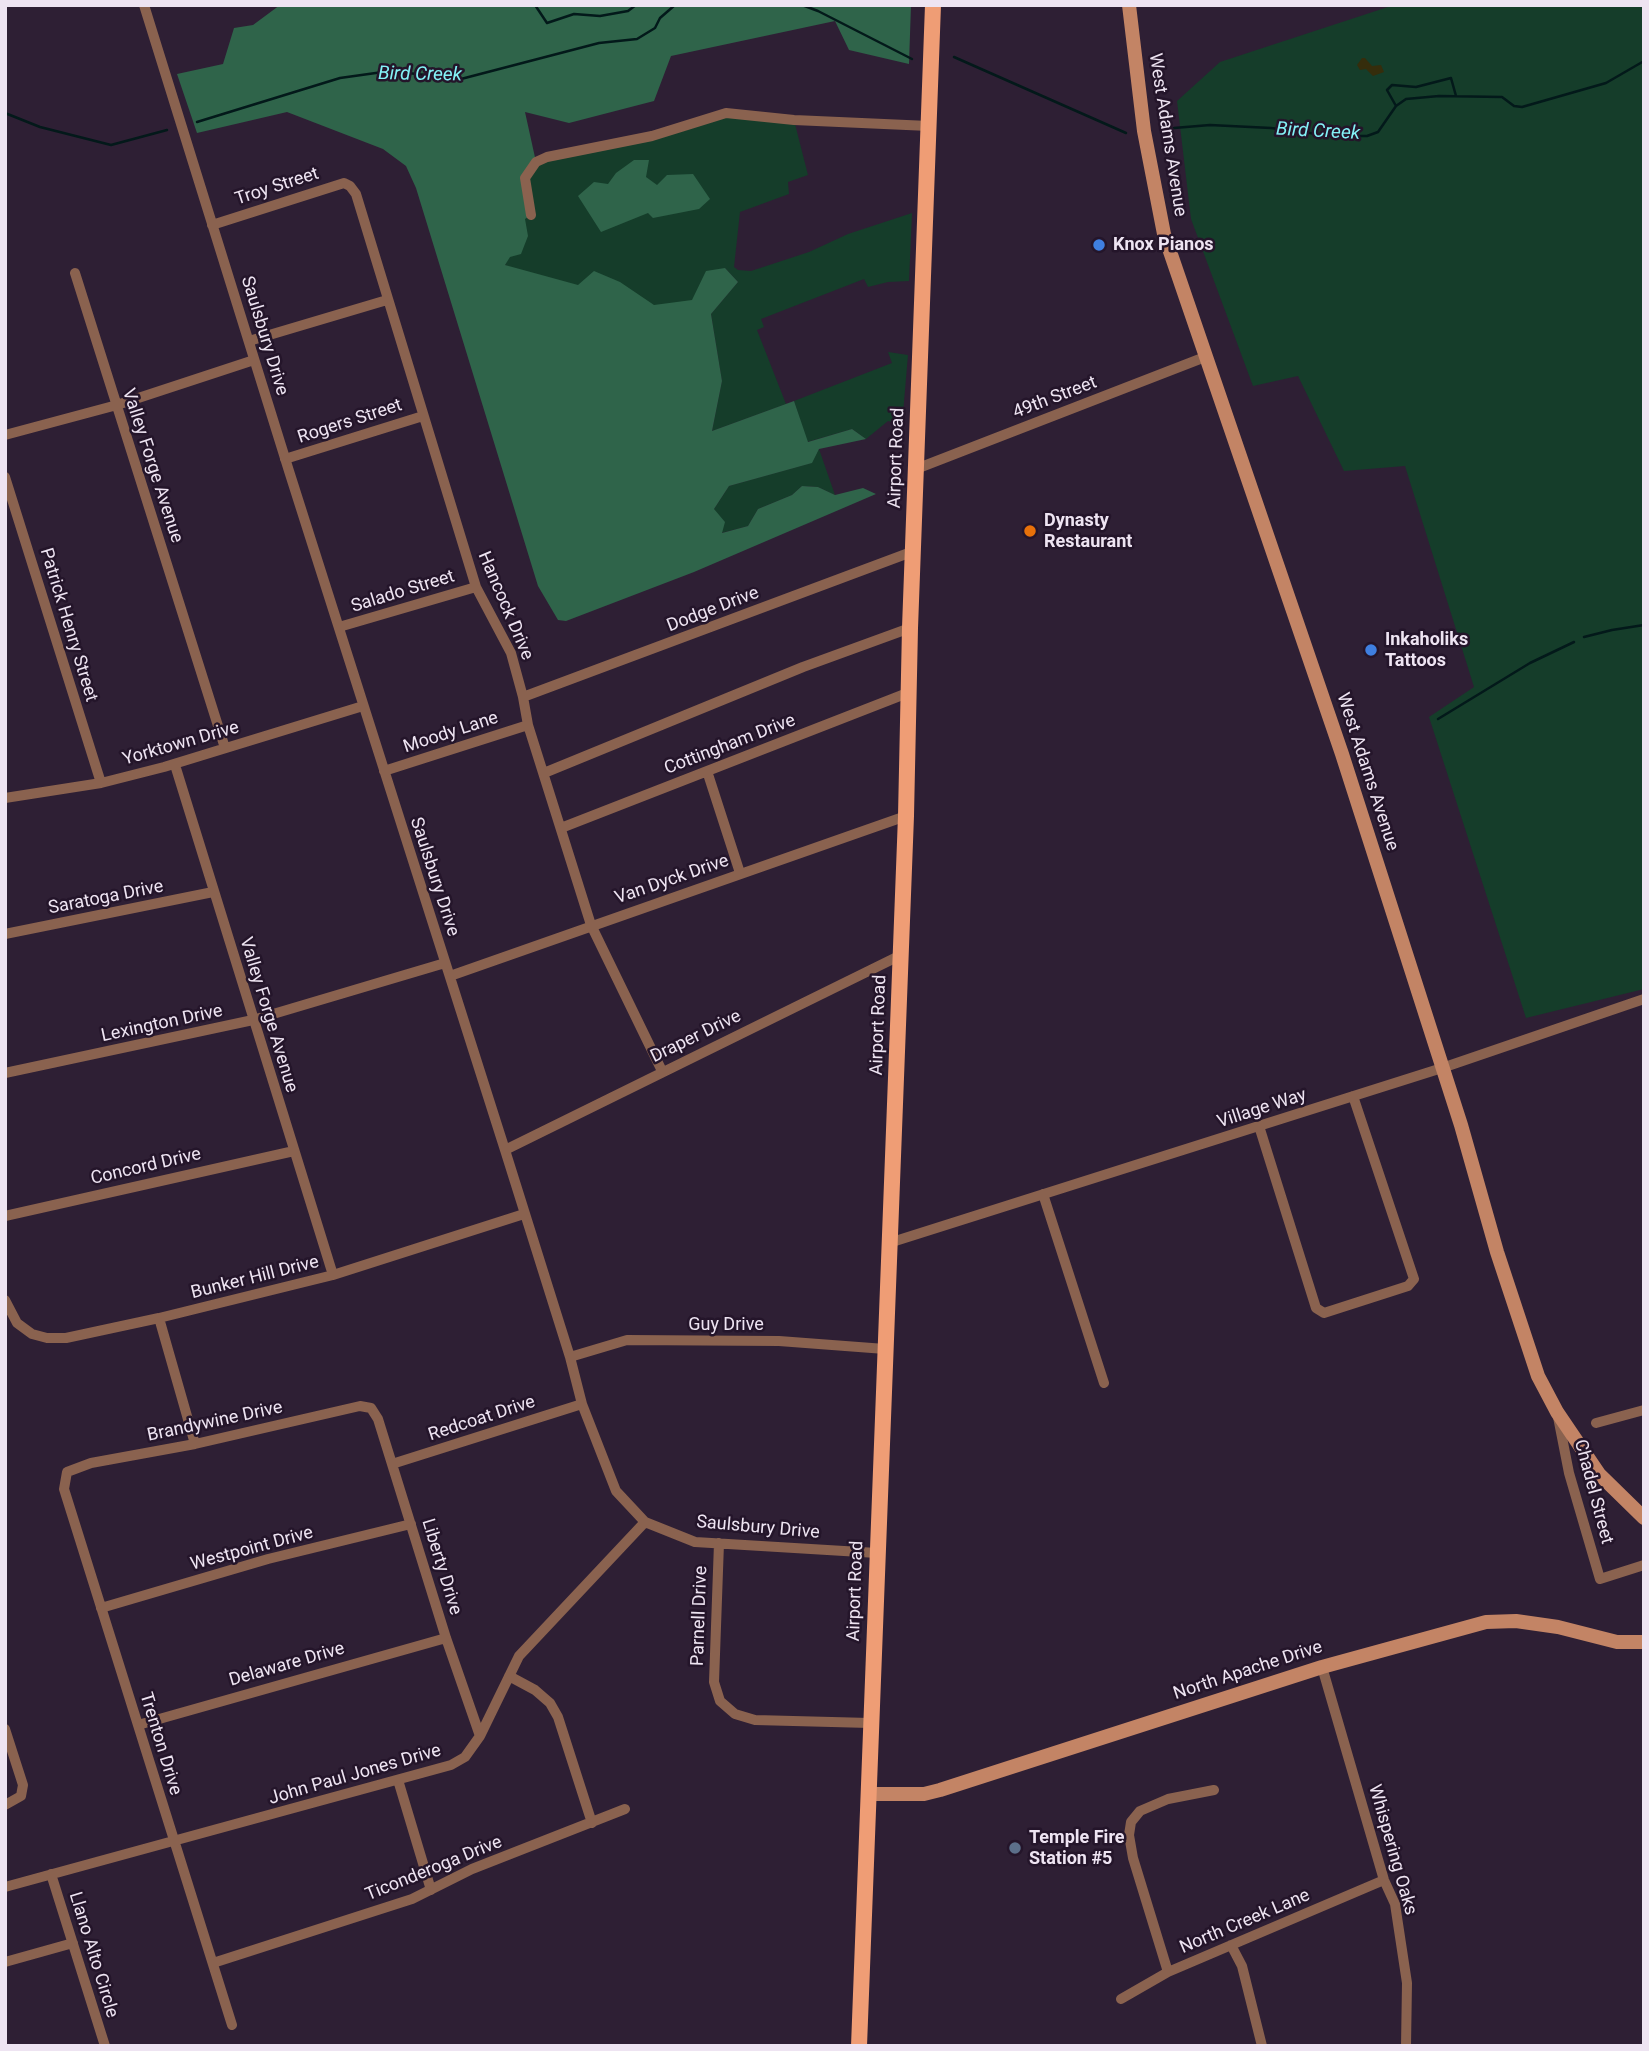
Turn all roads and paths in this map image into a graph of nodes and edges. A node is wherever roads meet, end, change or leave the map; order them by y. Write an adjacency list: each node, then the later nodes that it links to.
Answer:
1 (144, 5): 7 (street, Saulsbury Drive)
2 (933, 5): 4 (main road, Airport Road)
3 (1129, 5): 11 (main road, West Adams Avenue)
4 (929, 126): 6 (street); 17 (main road, Airport Road)
5 (350, 186): 7 (street, Troy Street); 9 (street, Hancock Drive)
6 (531, 215)
7 (212, 225): 10 (street, Saulsbury Drive)
8 (75, 273): 13 (street, Valley Forge Avenue)
9 (387, 300): 10 (street); 14 (street, Hancock Drive)
10 (249, 341): 12 (street, Saulsbury Drive)
11 (1205, 357): 17 (street, 49th Street); 45 (main road, West Adams Avenue)
12 (254, 360): 13 (street); 16 (street, Saulsbury Drive)
13 (117, 405): 15 (street); 27 (street, Valley Forge Avenue)
14 (423, 416): 16 (street, Rogers Street); 20 (street, Hancock Drive)
15 (5, 435)
16 (285, 459): 21 (street, Saulsbury Drive)
17 (916, 469): 19 (main road, Airport Road)
18 (5, 477): 32 (street, Patrick Henry Street)
19 (914, 551): 22 (main road, Airport Road); 24 (street, Dodge Drive)
20 (476, 587): 21 (street, Salado Street); 24 (street, Hancock Drive)
21 (339, 627): 25 (street, Saulsbury Drive)
22 (910, 628): 23 (main road, Airport Road); 31 (street)
23 (910, 691): 30 (street, Cottingham Drive); 34 (main road, Airport Road)
24 (523, 697): 26 (street, Hancock Drive)
25 (363, 706): 27 (street, Yorktown Drive); 29 (street, Saulsbury Drive)
26 (528, 725): 29 (street, Moody Lane); 31 (street, Hancock Drive)
27 (225, 748): 28 (street, Yorktown Drive)
28 (175, 765): 32 (street, Yorktown Drive); 37 (street, Valley Forge Avenue)
29 (384, 771): 41 (street, Saulsbury Drive)
30 (707, 771): 35 (street, Cottingham Drive); 36 (street)
31 (544, 773): 35 (street, Hancock Drive)
32 (101, 783): 33 (street, Yorktown Drive)
33 (5, 798)
34 (906, 816): 36 (street, Van Dyck Drive); 40 (main road, Airport Road)
35 (561, 828): 38 (street, Hancock Drive)
36 (740, 873): 38 (street, Van Dyck Drive)
37 (213, 892): 39 (street, Saratoga Drive); 44 (street, Valley Forge Avenue)
38 (591, 925): 42 (street, Van Dyck Drive); 46 (street, Hancock Drive)
39 (5, 934)
40 (901, 955): 46 (street, Draper Drive); 55 (main road, Airport Road)
41 (446, 963): 42 (street, Saulsbury Drive); 44 (street, Lexington Drive)
42 (450, 976): 50 (street, Saulsbury Drive)
43 (1644, 999): 45 (street, Village Way)
44 (253, 1020): 47 (street, Lexington Drive); 51 (street, Valley Forge Avenue)
45 (1442, 1068): 48 (street, Village Way); 65 (main road, West Adams Avenue)
46 (662, 1071): 50 (street, Draper Drive)
47 (5, 1073)
48 (1353, 1097): 49 (street, Village Way); 49 (street)
49 (1259, 1126): 52 (street, Village Way)
50 (505, 1150): 53 (street, Saulsbury Drive)
51 (294, 1151): 54 (street, Concord Drive); 56 (street, Valley Forge Avenue)
52 (1043, 1194): 55 (street, Village Way); 61 (street)
53 (524, 1214): 56 (street, Bunker Hill Drive); 60 (street, Saulsbury Drive)
54 (5, 1216)
55 (889, 1243): 59 (main road, Airport Road)
56 (333, 1275): 58 (street, Bunker Hill Drive)
57 (5, 1300): 58 (street, Bunker Hill Drive)
58 (159, 1318): 67 (street)
59 (885, 1349): 60 (street, Guy Drive); 74 (main road, Airport Road)
60 (570, 1357): 62 (street, Saulsbury Drive)
61 (1104, 1383)
62 (582, 1404): 68 (street, Redcoat Drive); 71 (street, Saulsbury Drive)
63 (371, 1408): 67 (street, Brandywine Drive); 68 (street, Liberty Drive)
64 (1644, 1410): 66 (street)
65 (1557, 1412): 70 (main road, West Adams Avenue); 75 (street, Chadel Street)
66 (1596, 1423)
67 (195, 1444): 69 (street, Brandywine Drive)
68 (392, 1464): 72 (street, Liberty Drive)
69 (67, 1472): 76 (street, Trenton Drive)
70 (1644, 1518)
71 (645, 1522): 73 (street, Saulsbury Drive); 80 (street, John Paul Jones Drive)
72 (411, 1524): 76 (street, Westpoint Drive); 77 (street, Liberty Drive)
73 (719, 1544): 74 (street, Saulsbury Drive); 81 (street, Parnell Drive)
74 (877, 1553): 81 (main road, Airport Road)
75 (1644, 1565)
76 (101, 1608): 82 (street, Trenton Drive)
77 (446, 1638): 82 (street, Delaware Drive); 84 (street, Liberty Drive)
78 (1644, 1642): 79 (main road, North Apache Drive)
79 (1322, 1667): 87 (main road, North Apache Drive); 93 (street, Whispering Oaks)
80 (509, 1676): 84 (street, John Paul Jones Drive); 90 (street)
81 (870, 1723): 87 (main road, Airport Road)
82 (138, 1725): 91 (street, Trenton Drive)
83 (5, 1729): 88 (street)
84 (480, 1736): 85 (street, John Paul Jones Drive)
85 (398, 1780): 91 (street, John Paul Jones Drive); 95 (street)
86 (1214, 1790): 100 (street)
87 (867, 1794): 104 (main road, Airport Road)
88 (5, 1805)
89 (625, 1809): 90 (street, Ticonderoga Drive)
90 (592, 1823): 95 (street, Ticonderoga Drive)
91 (173, 1841): 92 (street, John Paul Jones Drive); 99 (street, Trenton Drive)
92 (51, 1874): 94 (street, John Paul Jones Drive); 96 (street, Llano Alto Circle)
93 (1384, 1881): 97 (street, North Creek Lane); 106 (street, Whispering Oaks)
94 (5, 1887)
95 (431, 1889): 99 (street, Ticonderoga Drive)
96 (73, 1943): 98 (street); 103 (street, Llano Alto Circle)
97 (1231, 1945): 100 (street, North Creek Lane); 105 (street)
98 (5, 1962)
99 (213, 1963): 102 (street, Trenton Drive)
100 (1168, 1972): 101 (street, North Creek Lane)
101 (1121, 1998)
102 (232, 2025)
103 (104, 2046)
104 (859, 2046)
105 (1262, 2046)
106 (1406, 2046)

